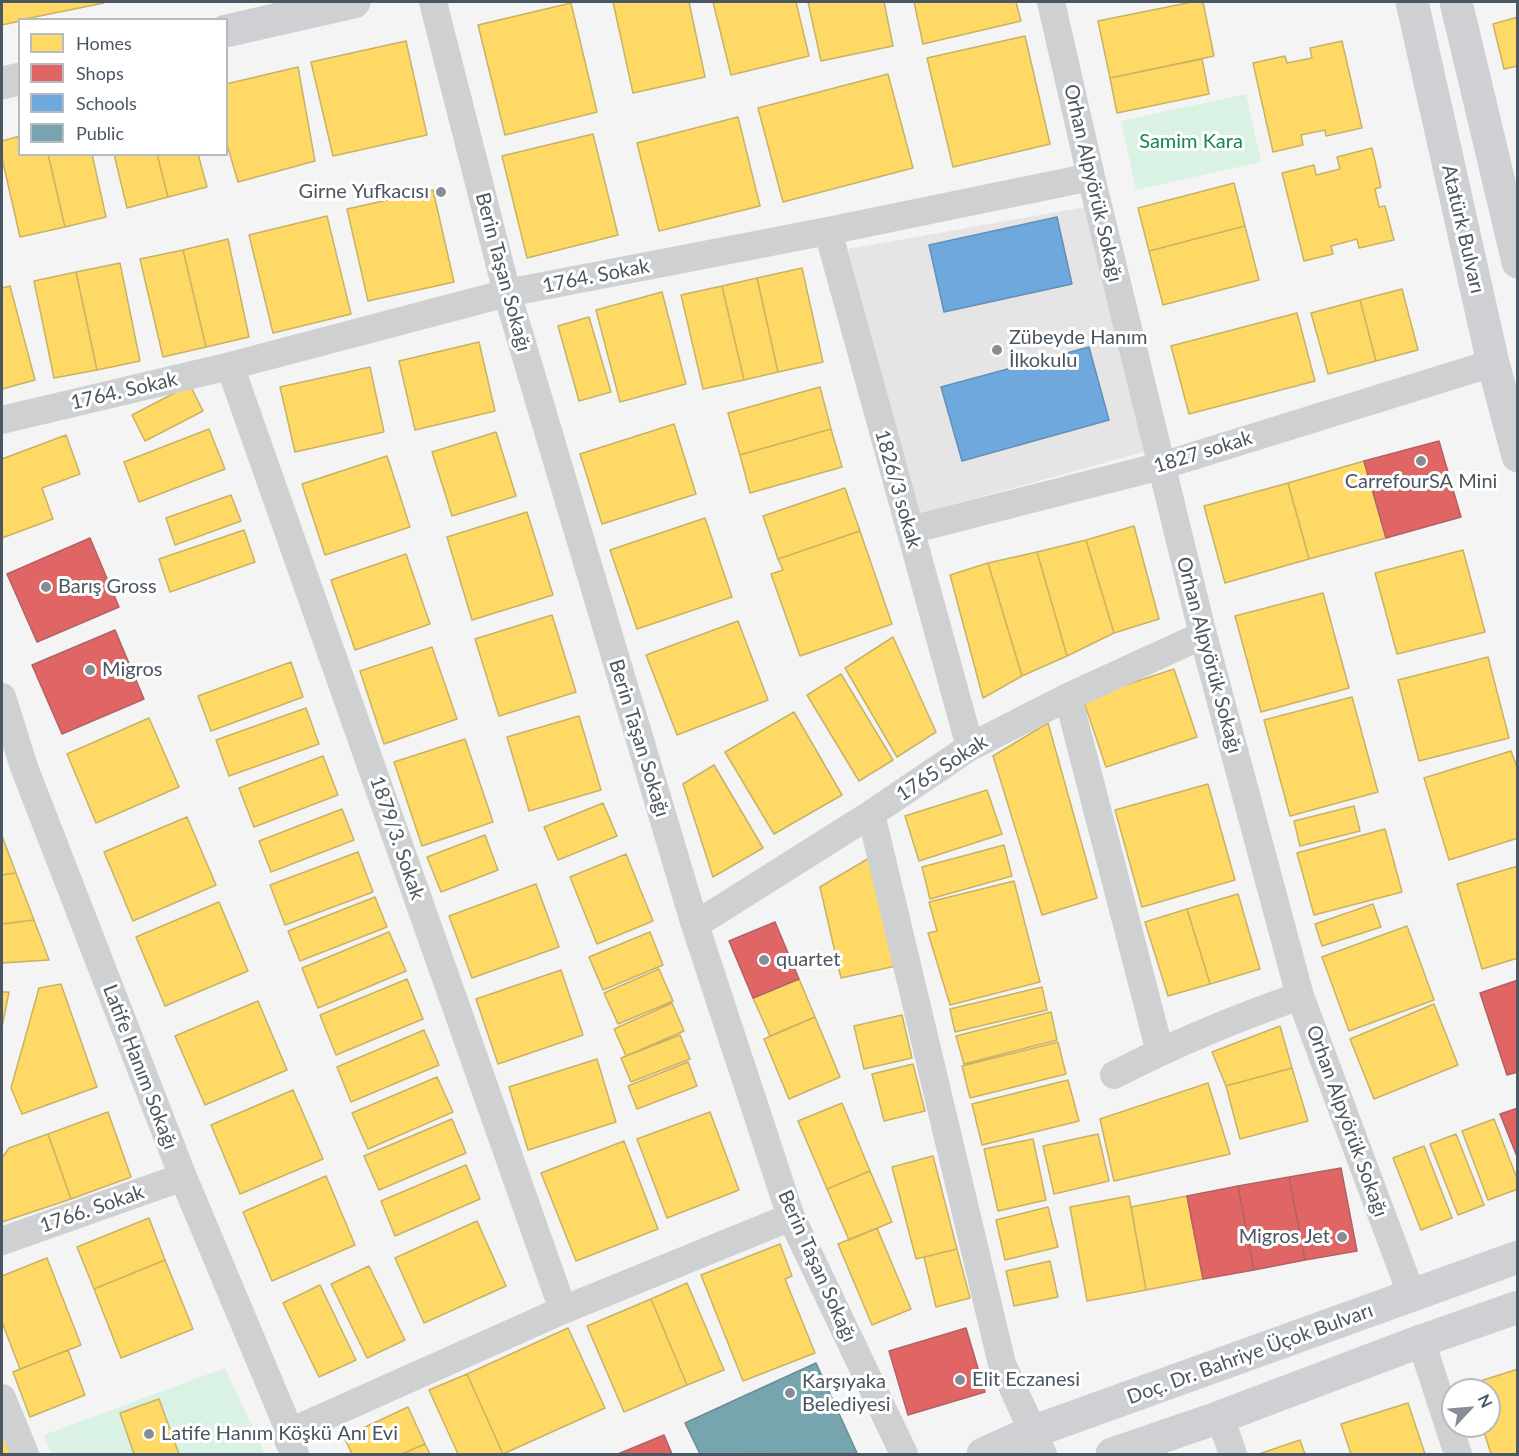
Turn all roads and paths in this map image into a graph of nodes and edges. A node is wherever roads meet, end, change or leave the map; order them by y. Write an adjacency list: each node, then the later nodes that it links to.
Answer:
1 (354, 2): 6 (main road)
2 (433, 2): 12 (street, Berin Taşan Sokağı)
3 (1051, 2): 9 (street, Orhan Alpyörük Sokağı)
4 (1412, 2): 13 (main road, Atatürk Bulvarı)
5 (1456, 2): 11 (main road)
6 (228, 31)
7 (18, 79): 8 (main road)
8 (2, 83)
9 (1091, 177): 10 (street, 1764. Sokak); 17 (street, Orhan Alpyörük Sokağı)
10 (828, 231): 12 (street, 1764. Sokak); 18 (street, 1826/3 sokak)
11 (1518, 262)
12 (507, 293): 14 (street, 1764. Sokak); 25 (street, Berin Taşan Sokağı)
13 (1493, 363): 16 (main road, Atatürk Bulvarı); 17 (street, 1827 sokak)
14 (230, 366): 15 (street, 1764. Sokak); 35 (street, 1879/3. Sokak)
15 (2, 420)
16 (1518, 456)
17 (1161, 466): 18 (street, 1827 sokak); 19 (street, Orhan Alpyörük Sokağı)
18 (910, 530): 22 (street, 1826/3 sokak)
19 (1203, 635): 21 (street, 1765 Sokak); 26 (street, Orhan Alpyörük Sokağı)
20 (2, 697): 23 (street, Latife Hanım Sokağı)
21 (1068, 697): 22 (street, 1765 Sokak); 27 (street)
22 (970, 747): 24 (street, 1765 Sokak)
23 (13, 769): 29 (street, Latife Hanım Sokağı)
24 (871, 814): 25 (street, 1765 Sokak); 40 (street)
25 (695, 925): 30 (street, Berin Taşan Sokağı)
26 (1300, 996): 27 (street); 33 (street, Orhan Alpyörük Sokağı)
27 (1160, 1052): 28 (street)
28 (1114, 1075)
29 (183, 1177): 31 (street, 1766. Sokak); 39 (street, Latife Hanım Sokağı)
30 (791, 1216): 35 (street); 43 (street, Berin Taşan Sokağı)
31 (2, 1241)
32 (1518, 1257): 33 (main road, Doç. Dr. Bahriye Üçok Bulvarı)
33 (1412, 1296): 40 (main road, Doç. Dr. Bahriye Üçok Bulvarı)
34 (1518, 1307): 36 (main road)
35 (563, 1310): 39 (street)
36 (1421, 1341): 38 (main road); 47 (street)
37 (2, 1398): 41 (street)
38 (1220, 1417): 45 (main road); 46 (street)
39 (292, 1443): 42 (street, Latife Hanım Sokağı)
40 (1038, 1443): 44 (main road, Doç. Dr. Bahriye Üçok Bulvarı)
41 (25, 1455)
42 (309, 1455)
43 (904, 1455)
44 (983, 1455)
45 (1112, 1455)
46 (1233, 1455)
47 (1458, 1455)

